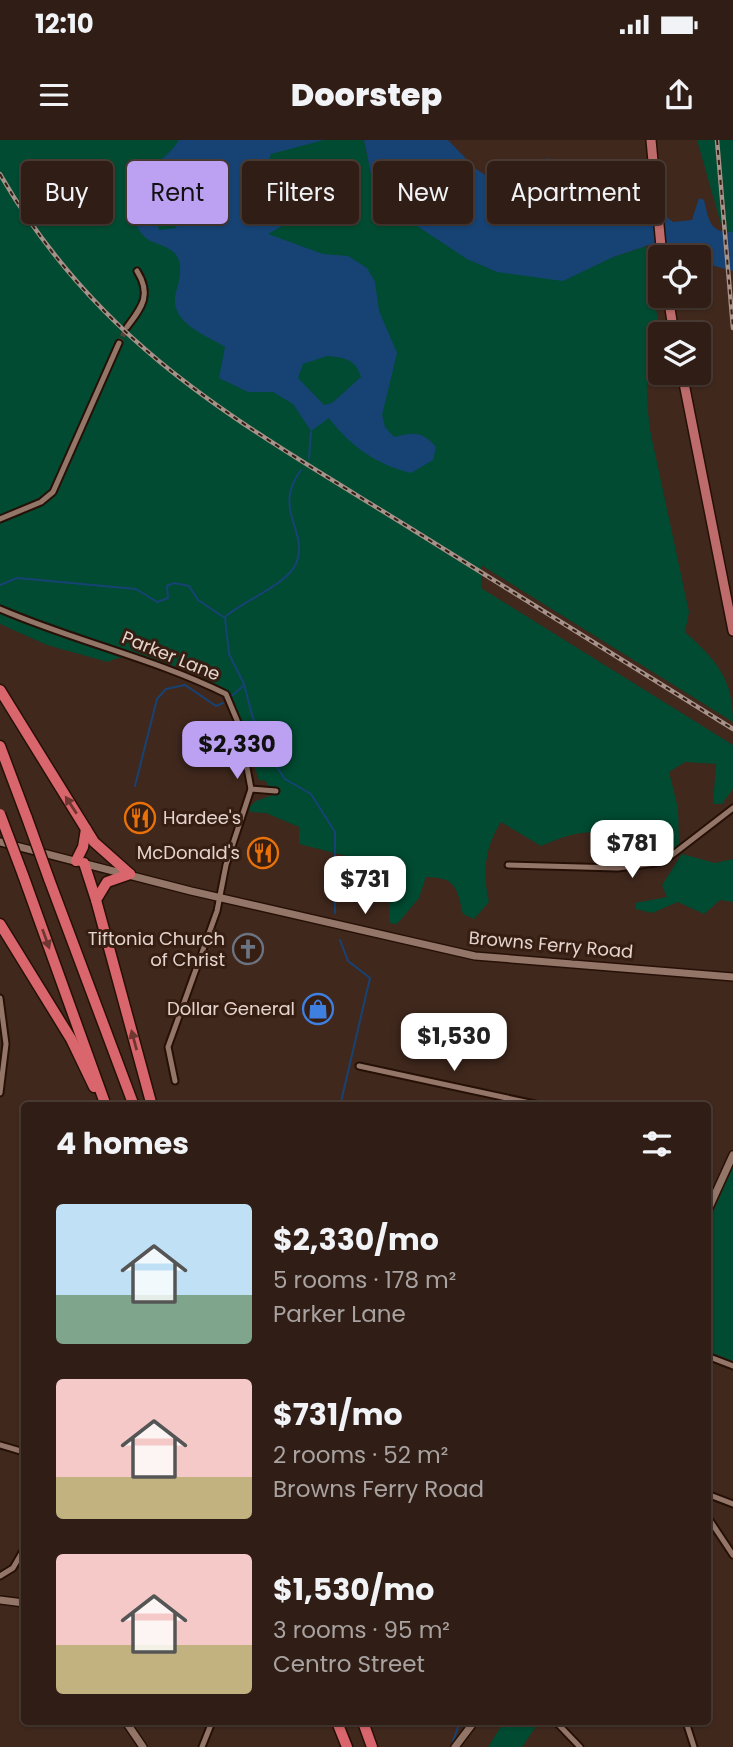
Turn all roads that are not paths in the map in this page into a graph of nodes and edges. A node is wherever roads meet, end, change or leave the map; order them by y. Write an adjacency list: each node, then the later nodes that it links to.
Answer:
1 (651, 140): 2 (main road)
2 (661, 245)
3 (137, 271): 4 (street)
4 (127, 327)
5 (119, 343): 7 (street)
6 (684, 385): 9 (main road)
7 (0, 519)
8 (0, 609): 12 (street, Parker Lane)
9 (733, 631)
10 (0, 690): 16 (highway, one-way to 10)
11 (0, 746): 31 (highway, bridge)
12 (251, 789): 13 (street); 21 (street, Parker Lane)
13 (276, 791)
14 (733, 808): 19 (street)
15 (0, 814): 30 (highway, one-way to 30, bridge)
16 (86, 828): 18 (highway); 20 (highway)
17 (0, 842): 18 (street, Browns Ferry Road)
18 (80, 862): 20 (street, Browns Ferry Road); 22 (highway)
19 (508, 865)
20 (130, 874): 21 (street, Browns Ferry Road); 22 (highway)
21 (218, 897): 24 (street, Browns Ferry Road); 27 (street, Parker Lane)
22 (96, 900): 32 (highway, one-way to 22)
23 (0, 924): 29 (highway)
24 (733, 977)
25 (0, 998): 28 (street)
26 (359, 1066): 33 (street)
27 (175, 1081)
28 (0, 1093)
29 (104, 1102)
30 (105, 1102)
31 (133, 1102)
32 (151, 1102)
33 (526, 1102)
34 (733, 1155): 35 (street)
35 (711, 1203)
36 (711, 1358): 37 (street)
37 (733, 1366)
38 (0, 1445): 39 (street)
39 (21, 1451)
40 (711, 1496): 41 (street)
41 (733, 1504)
42 (711, 1522): 44 (street)
43 (21, 1554): 45 (street)
44 (733, 1555)
45 (0, 1576)
46 (0, 1600): 47 (street)
47 (21, 1603)
48 (128, 1725): 55 (street)
49 (211, 1725): 56 (street)
50 (338, 1725): 57 (highway)
51 (364, 1725): 58 (highway)
52 (472, 1725): 59 (street)
53 (559, 1725): 60 (street)
54 (687, 1725): 61 (street)
55 (142, 1747)
56 (201, 1747)
57 (346, 1747)
58 (372, 1747)
59 (455, 1747)
60 (580, 1747)
61 (694, 1747)

